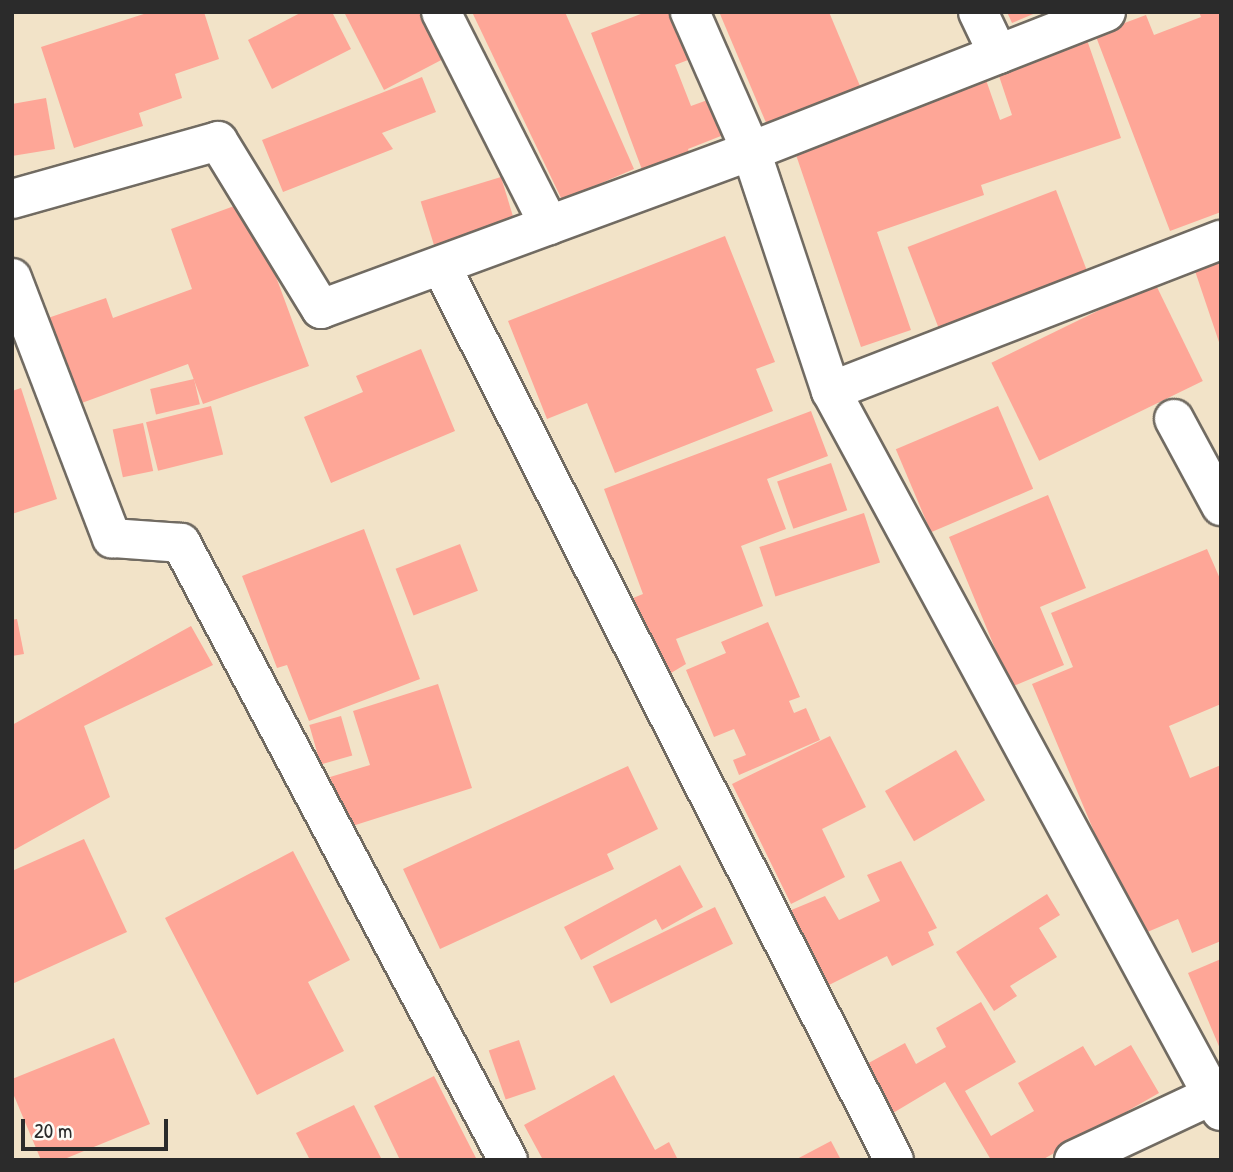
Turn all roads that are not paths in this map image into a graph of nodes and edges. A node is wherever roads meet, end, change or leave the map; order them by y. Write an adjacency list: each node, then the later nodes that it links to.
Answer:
1 (441, 12): 8 (street)
2 (690, 12): 6 (street)
3 (978, 12): 5 (street)
4 (1106, 12): 5 (street)
5 (998, 54): 6 (street)
6 (751, 151): 8 (street); 12 (street)
7 (12, 199): 10 (street)
8 (549, 225): 10 (street)
9 (1221, 240): 12 (street)
10 (441, 265): 17 (street)
11 (12, 278): 16 (street)
12 (831, 391): 15 (street)
13 (1174, 419): 14 (street)
14 (1221, 506)
15 (1218, 1100): 18 (street)
16 (508, 1160)
17 (894, 1160)
18 (1074, 1160)

